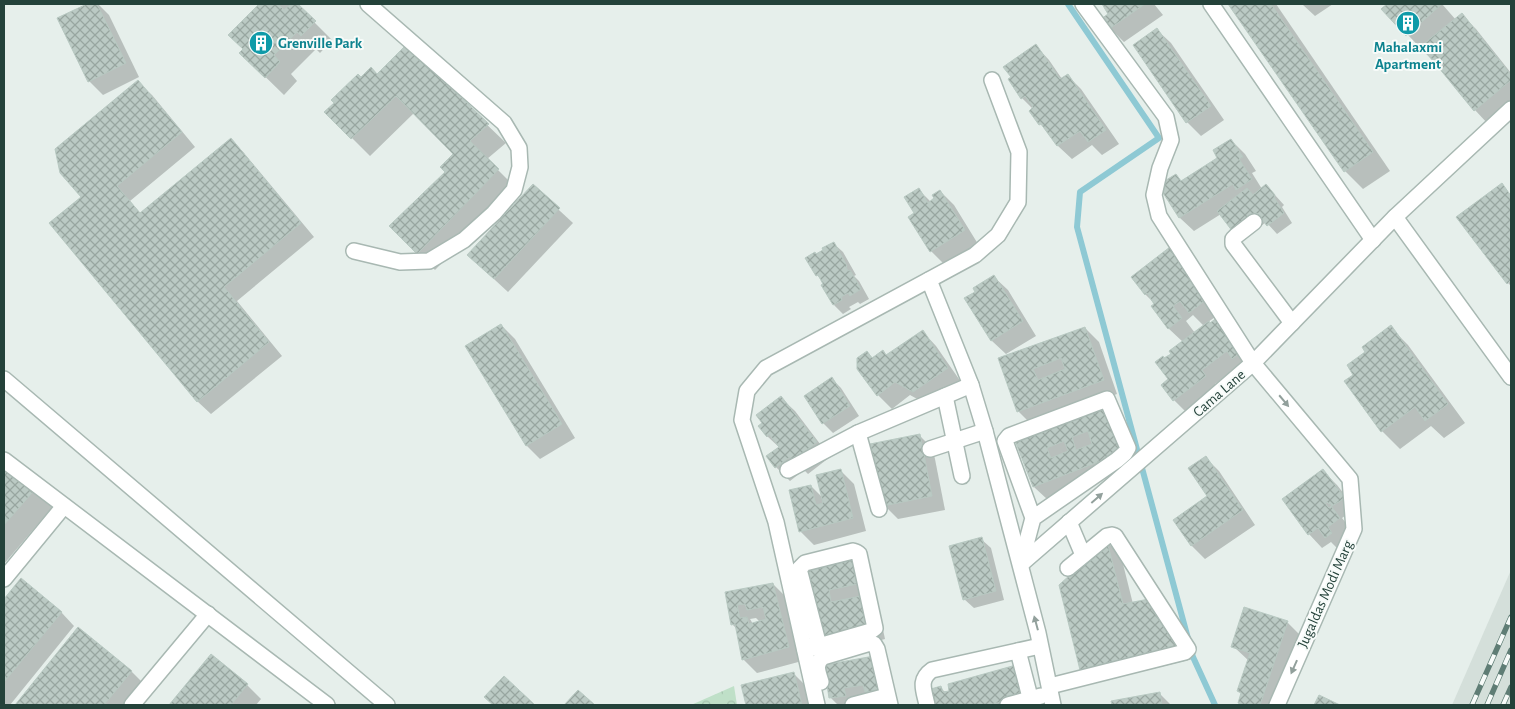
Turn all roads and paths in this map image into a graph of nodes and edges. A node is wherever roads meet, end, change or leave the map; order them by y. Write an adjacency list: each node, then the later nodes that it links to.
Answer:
1 (368, 4): 9 (street)
2 (1083, 4): 12 (street, Jugaldas Modi Marg)
3 (1211, 4): 8 (street)
4 (992, 80): 10 (street)
5 (1511, 109): 6 (street, Cama Lane)
6 (1395, 217): 8 (street, Cama Lane); 13 (street)
7 (1254, 222): 11 (street)
8 (1373, 240): 11 (street, Cama Lane)
9 (354, 251)
10 (929, 280): 15 (street); 34 (street)
11 (1292, 323): 12 (street, Cama Lane)
12 (1253, 364): 27 (street, Cama Lane, one-way to 12); 47 (street, Jugaldas Modi Marg, one-way to 47)
13 (1511, 377)
14 (4, 379): 41 (street)
15 (971, 385): 16 (street); 17 (street)
16 (945, 396): 18 (street); 19 (street)
17 (985, 431): 19 (street); 29 (street)
18 (858, 433): 22 (street); 25 (street)
19 (955, 441): 20 (street); 23 (street)
20 (930, 449)
21 (4, 460): 24 (street)
22 (788, 470)
23 (962, 476)
24 (64, 506): 31 (street); 32 (street)
25 (879, 509)
26 (1033, 518): 26 (street); 29 (street)
27 (1069, 522): 28 (street); 29 (street, Cama Lane)
28 (1083, 556): 30 (street); 36 (street)
29 (1021, 564): 33 (street, one-way to 29)
30 (1068, 568)
31 (4, 579)
32 (208, 614): 39 (street); 40 (street)
33 (1040, 646): 35 (street); 36 (street)
34 (812, 648): 34 (street); 42 (street)
35 (1018, 651): 38 (street); 45 (street)
36 (1052, 695): 38 (street)
37 (889, 701): 43 (street); 44 (street)
38 (1032, 702): 46 (street)
39 (132, 705)
40 (327, 705)
41 (387, 705)
42 (817, 705)
43 (827, 705)
44 (853, 705)
45 (927, 705)
46 (1008, 705)
47 (1277, 705)

